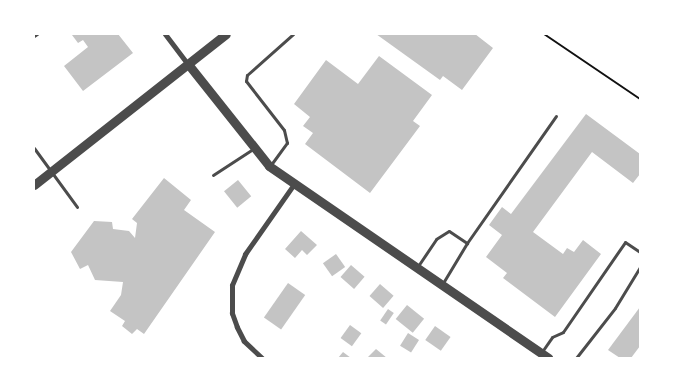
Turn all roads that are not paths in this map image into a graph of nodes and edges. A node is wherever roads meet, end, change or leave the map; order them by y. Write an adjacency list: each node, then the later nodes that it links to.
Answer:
1 (37, 34): 5 (lane)
2 (165, 34): 6 (street)
3 (226, 34): 6 (street)
4 (293, 34): 10 (lane)
5 (34, 36)
6 (188, 64): 9 (street); 11 (street)
7 (556, 116): 16 (lane)
8 (34, 148): 11 (lane)
9 (253, 149): 10 (street); 12 (lane)
10 (269, 166): 13 (street)
11 (51, 172): 14 (street); 15 (lane)
12 (212, 175)
13 (294, 184): 18 (street); 22 (street)
14 (34, 185)
15 (77, 207)
16 (467, 243): 18 (lane); 20 (lane)
17 (640, 252): 21 (lane)
18 (416, 268): 20 (street)
19 (640, 268): 24 (lane)
20 (443, 284): 21 (street)
21 (540, 353): 23 (street)
22 (262, 358)
23 (548, 358)
24 (576, 358)

